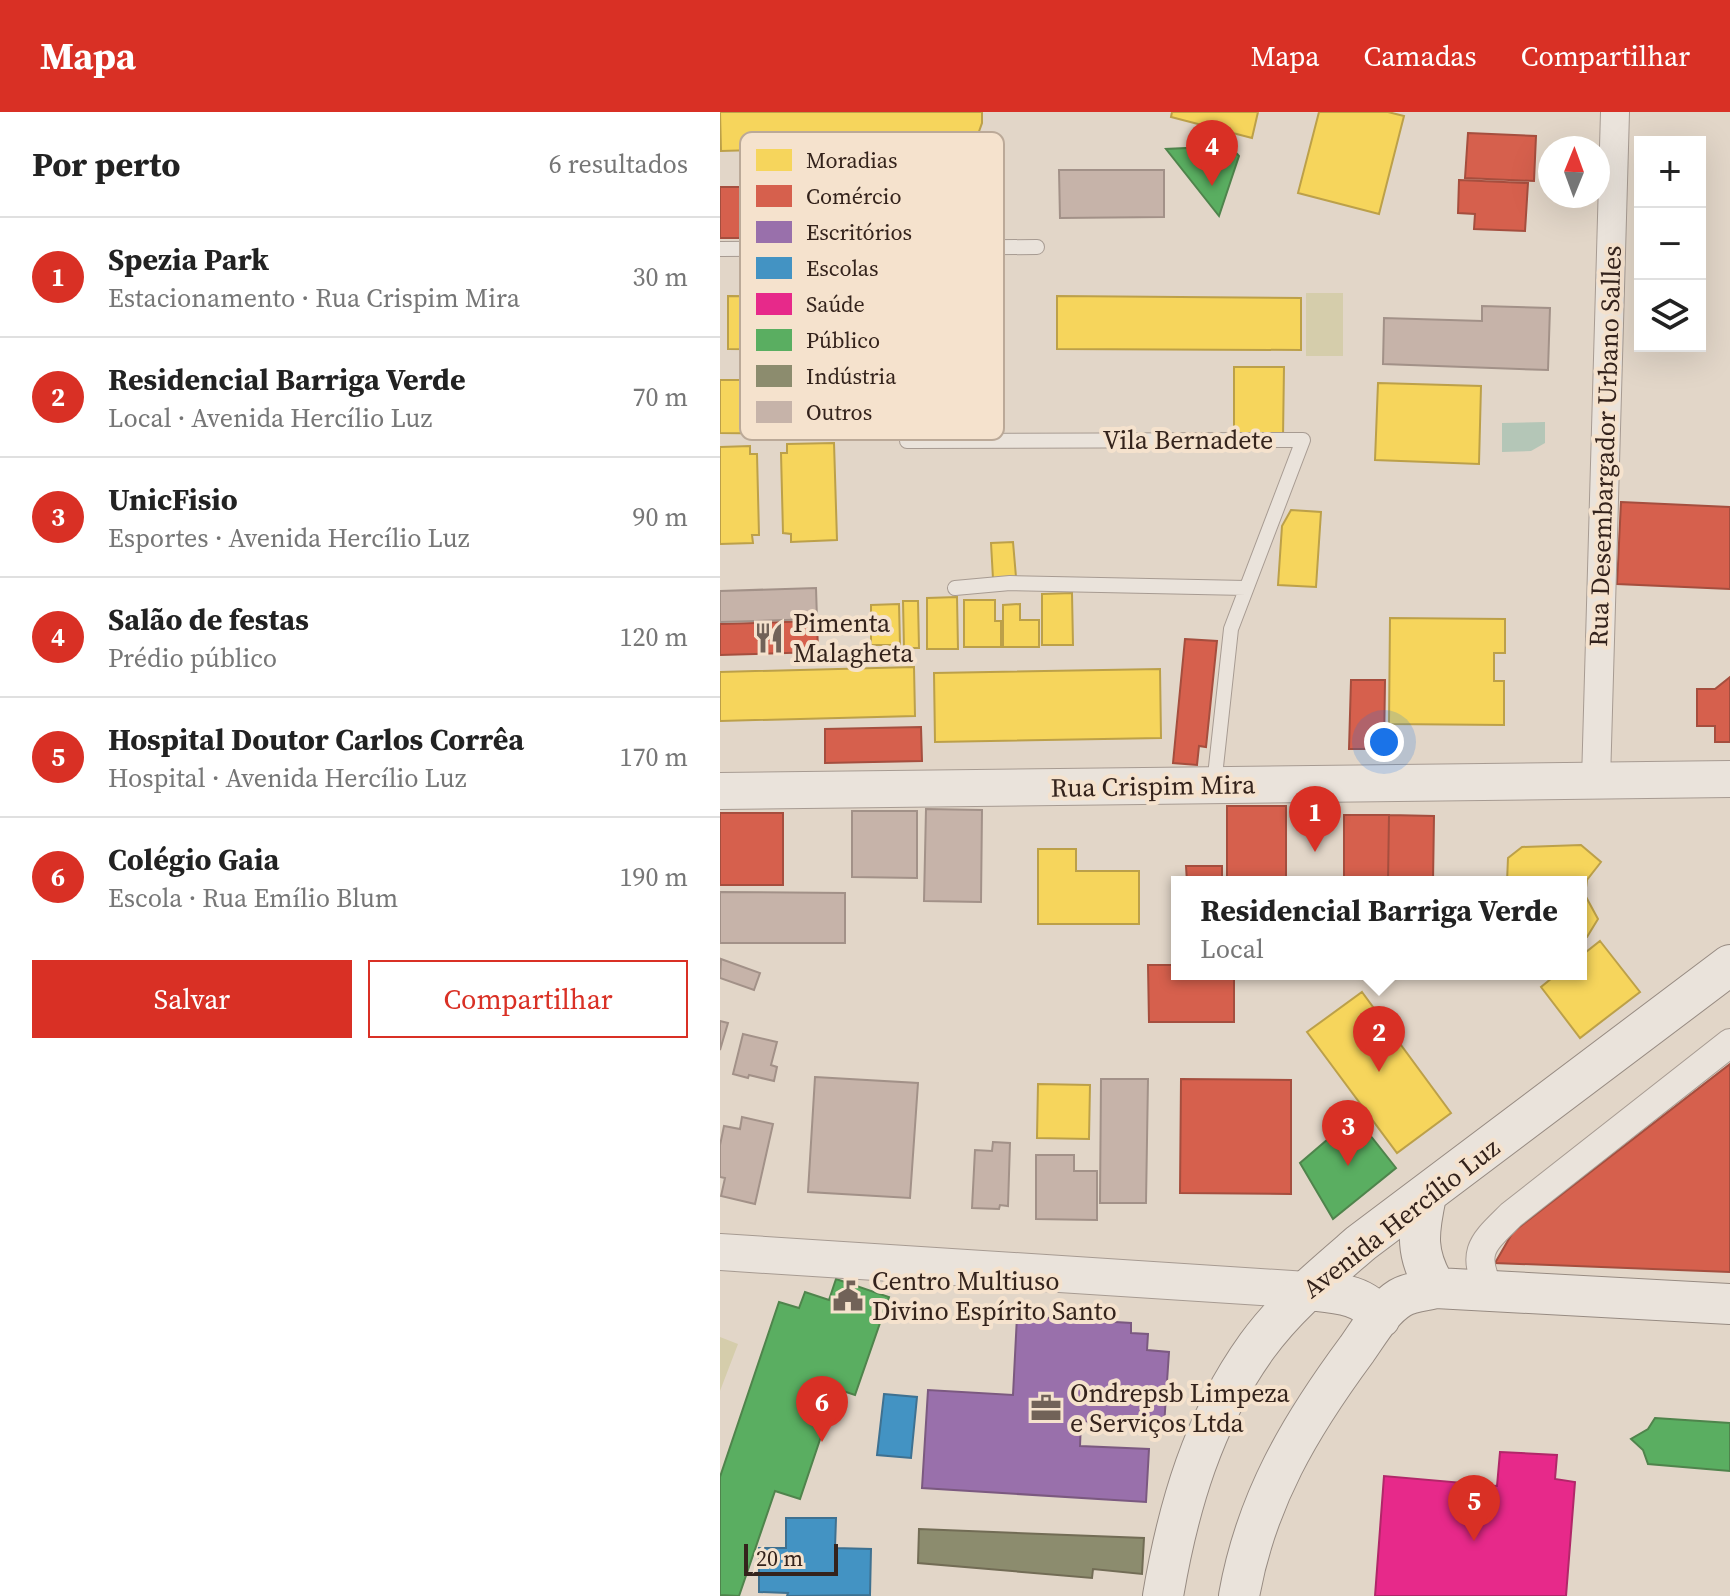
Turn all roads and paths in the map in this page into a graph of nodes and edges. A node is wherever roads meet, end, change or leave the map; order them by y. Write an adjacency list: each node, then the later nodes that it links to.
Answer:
1 (1615, 112): 10 (street, Rua Desembargador Urbano Salles)
2 (1004, 247): 3 (lane)
3 (1037, 247)
4 (720, 249): 5 (lane)
5 (740, 249)
6 (907, 441): 8 (lane, Vila Bernadete)
7 (955, 588): 8 (lane)
8 (1246, 588): 11 (lane, Vila Bernadete)
9 (1730, 779): 10 (street, Rua Crispim Mira)
10 (1596, 781): 11 (street, Rua Crispim Mira)
11 (1214, 785): 12 (street, Rua Crispim Mira)
12 (720, 791)
13 (1730, 965): 15 (main road, Avenida Hercílio Luz)
14 (1730, 1043): 19 (street)
15 (1426, 1196): 17 (main road); 18 (main road, Avenida Hercílio Luz)
16 (720, 1252): 18 (street)
17 (1436, 1288): 19 (main road); 21 (main road)
18 (1307, 1290): 21 (main road); 22 (main road, Avenida Hercílio Luz)
19 (1490, 1291): 20 (main road)
20 (1730, 1304)
21 (1380, 1318): 23 (main road)
22 (1163, 1596)
23 (1239, 1596)

